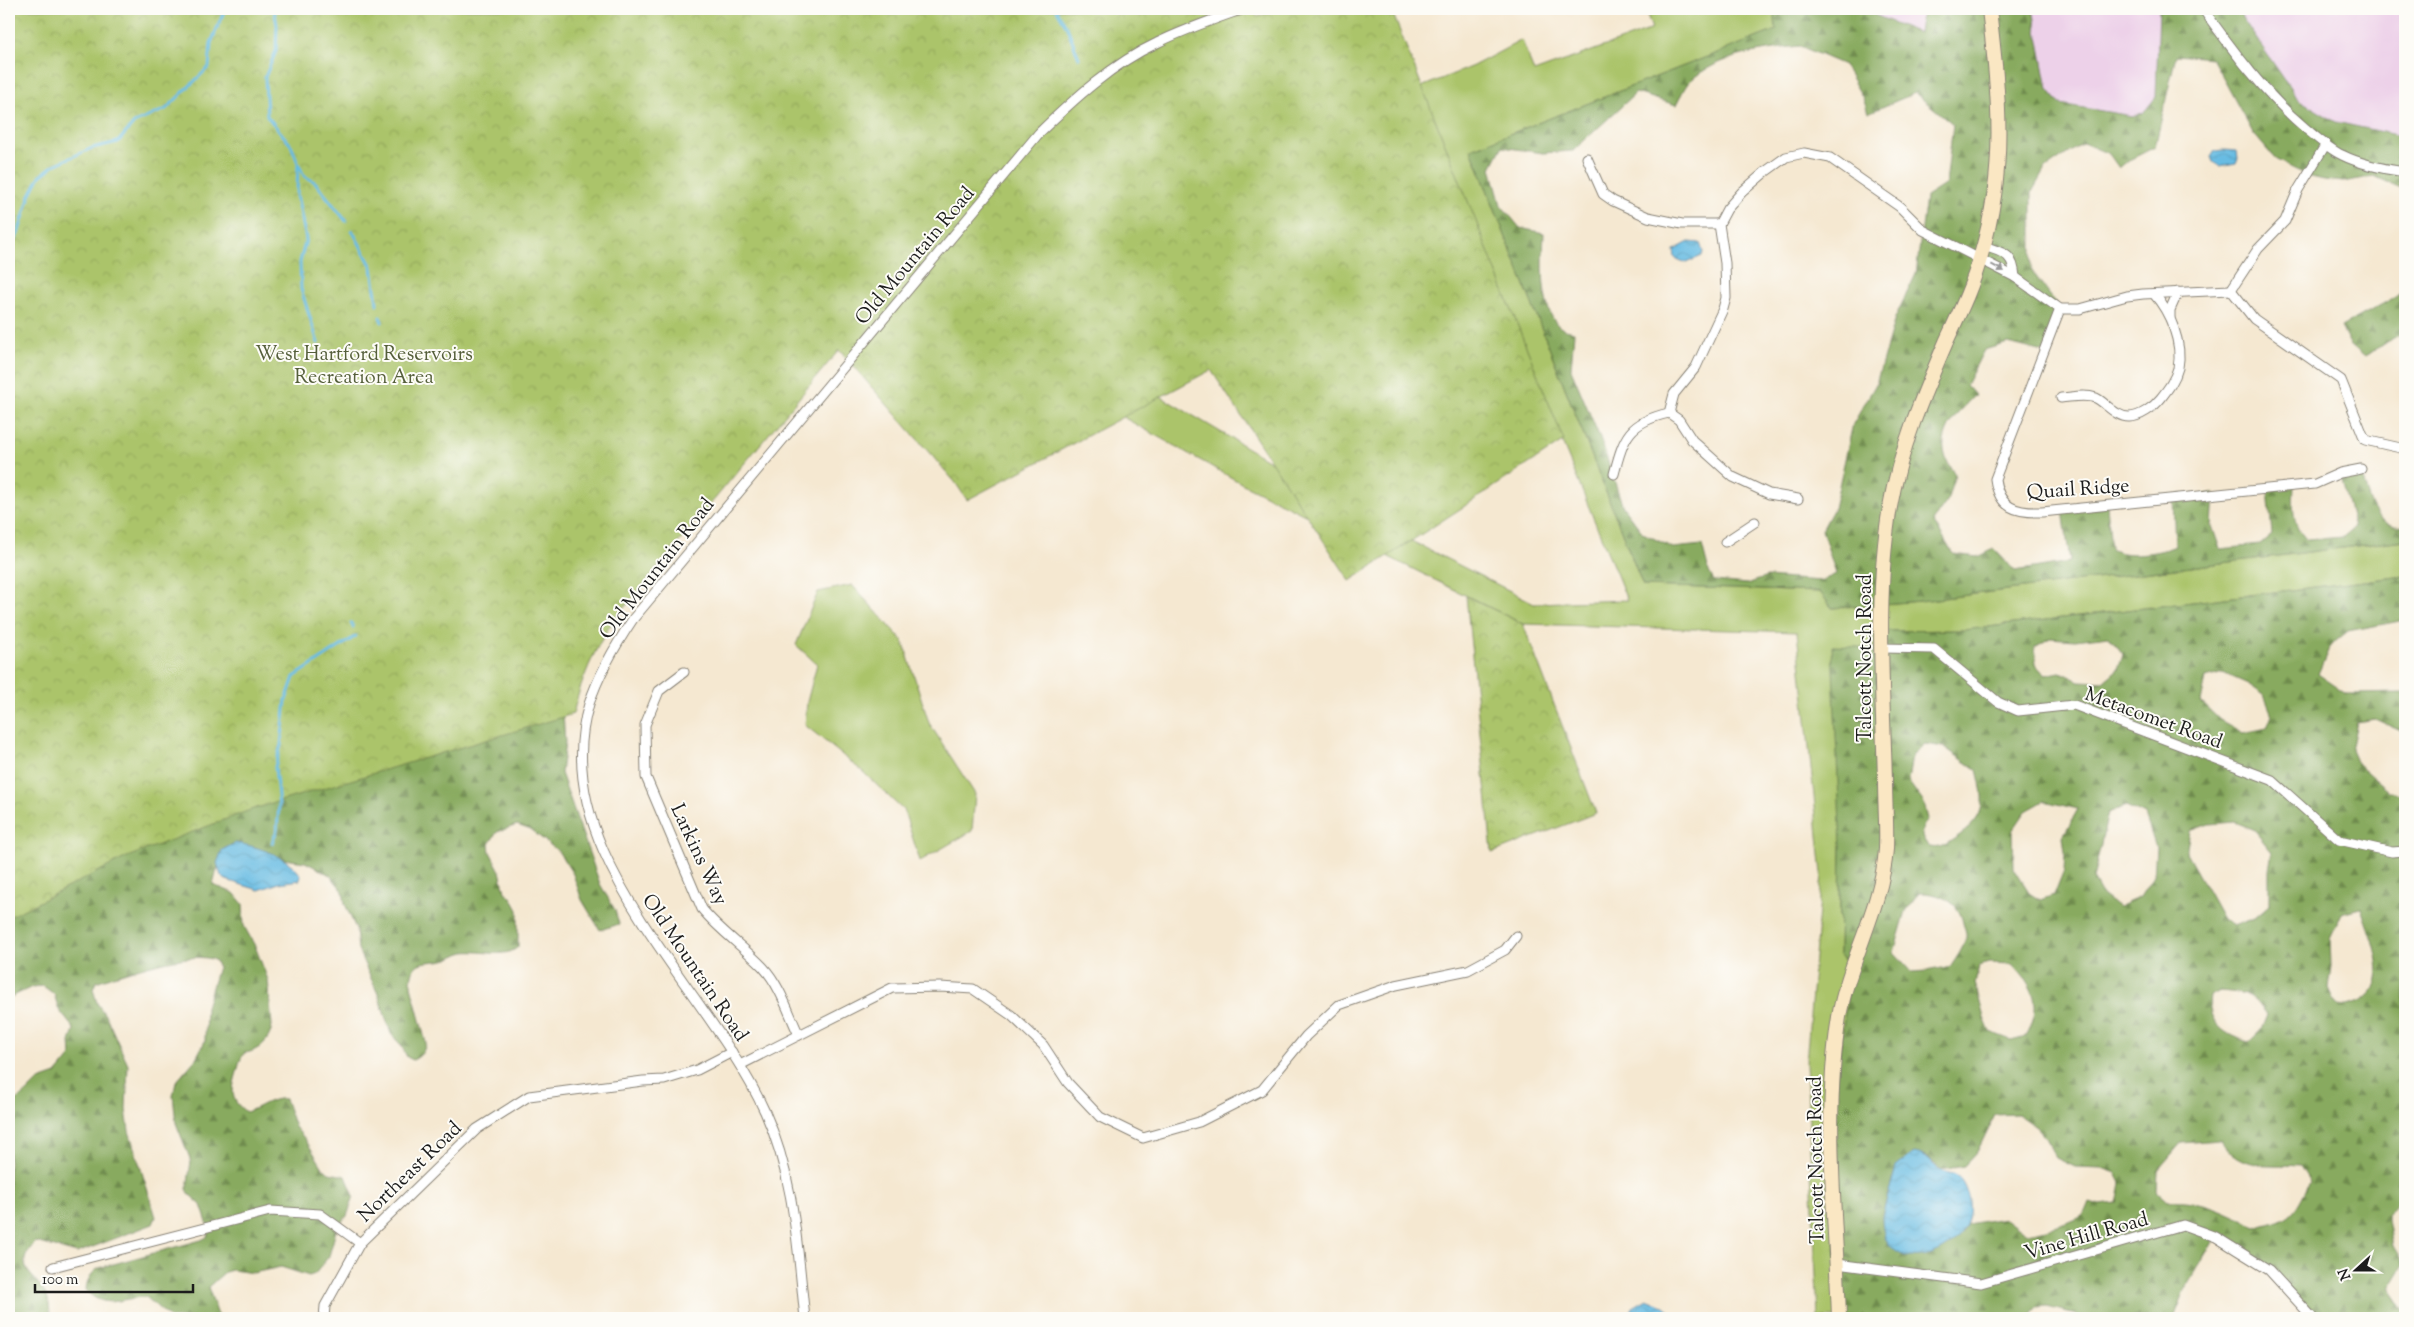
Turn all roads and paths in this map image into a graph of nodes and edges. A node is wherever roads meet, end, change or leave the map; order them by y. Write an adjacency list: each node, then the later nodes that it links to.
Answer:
1 (1243, 9): 28 (street, Old Mountain Road)
2 (1990, 9): 8 (street, Talcott Notch Road)
3 (2203, 9): 4 (street)
4 (2326, 144): 6 (street); 10 (street)
5 (1587, 158): 7 (street)
6 (2405, 172)
7 (1719, 224): 8 (street); 16 (street)
8 (1982, 252): 9 (street, one-way to 9); 9 (street); 23 (street, Talcott Notch Road)
9 (2015, 277): 13 (street)
10 (2231, 290): 11 (street); 17 (street)
11 (2178, 292): 12 (street); 14 (street)
12 (2154, 294): 13 (street); 14 (street)
13 (2060, 310): 18 (street, Quail Ridge)
14 (2170, 317): 15 (street)
15 (2061, 398)
16 (1670, 413): 19 (street); 20 (street)
17 (2405, 449)
18 (2362, 469)
19 (1614, 474)
20 (1798, 500)
21 (1755, 522): 22 (street)
22 (1725, 542)
23 (1883, 648): 25 (street, Metacomet Road); 31 (street, Talcott Notch Road)
24 (684, 672): 27 (street, Larkins Way)
25 (2405, 851)
26 (1516, 936): 27 (street)
27 (799, 1035): 29 (street)
28 (732, 1052): 29 (street, Old Mountain Road); 30 (street, Northeast Road)
29 (740, 1065): 34 (street, Old Mountain Road)
30 (360, 1243): 32 (street, Northeast Road); 33 (street)
31 (1837, 1264): 35 (street, Talcott Notch Road); 36 (street, Vine Hill Road)
32 (52, 1267)
33 (324, 1318)
34 (805, 1318)
35 (1839, 1318)
36 (2312, 1318)

